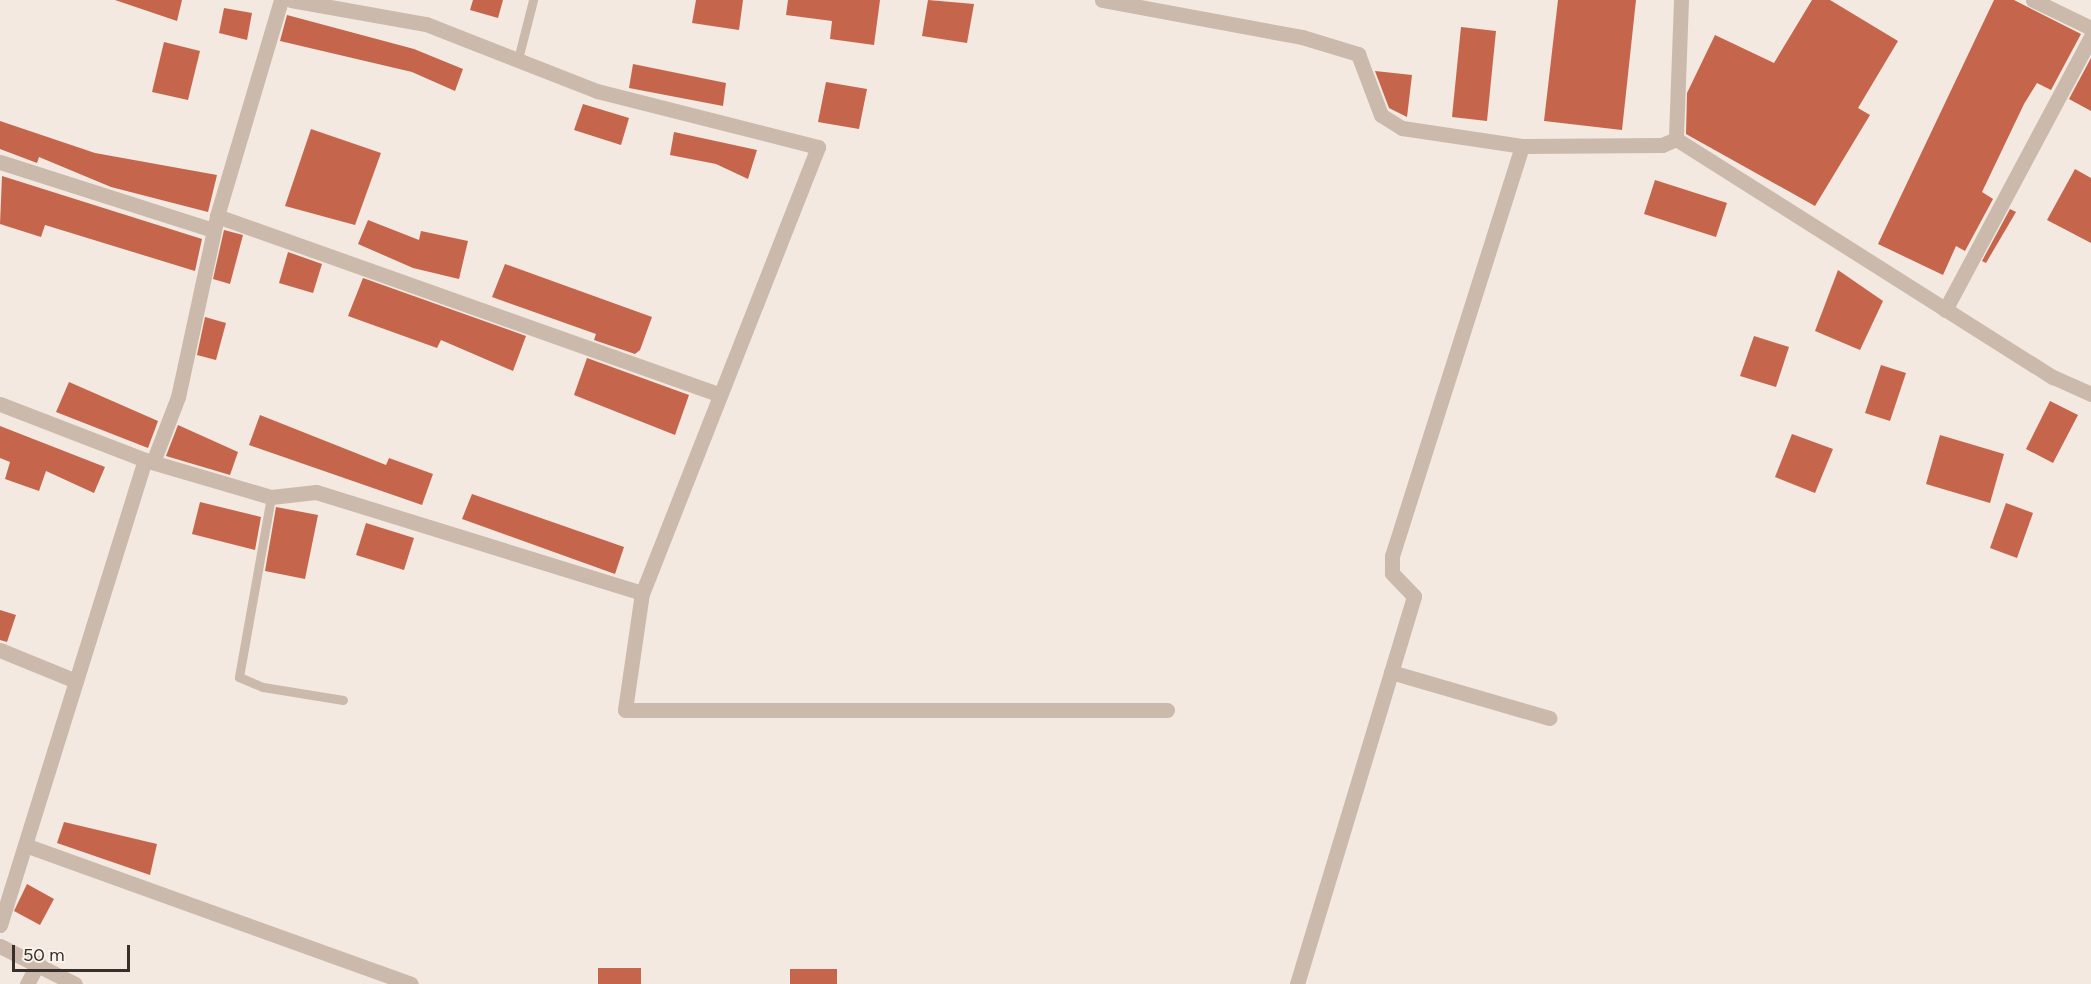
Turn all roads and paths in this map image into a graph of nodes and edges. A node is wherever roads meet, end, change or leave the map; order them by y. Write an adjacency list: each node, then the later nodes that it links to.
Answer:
1 (281, 0): 14 (street)
2 (291, 0): 7 (street)
3 (533, 0): 10 (lane)
4 (1681, 0): 11 (street)
5 (2033, 0): 8 (street)
6 (1112, 1): 12 (street)
7 (349, 7): 10 (street)
8 (2091, 28)
9 (2091, 37): 15 (street)
10 (518, 59): 16 (street)
11 (1676, 139): 12 (street); 15 (street)
12 (1522, 146): 23 (street)
13 (0, 162): 14 (street)
14 (215, 223): 16 (street); 19 (street)
15 (1945, 310): 17 (street)
16 (718, 394): 21 (street)
17 (2091, 394)
18 (0, 404): 19 (street)
19 (149, 461): 20 (street); 24 (street)
20 (271, 497): 21 (street); 25 (lane)
21 (642, 593): 26 (street)
22 (0, 650): 24 (street)
23 (1391, 672): 27 (street); 35 (street)
24 (76, 681): 28 (street)
25 (343, 700)
26 (1167, 710)
27 (1549, 718)
28 (25, 844): 29 (street); 34 (street)
29 (0, 926)
30 (0, 946): 31 (street)
31 (38, 963): 32 (street); 33 (street)
32 (27, 984)
33 (75, 984)
34 (411, 984)
35 (1296, 984)

